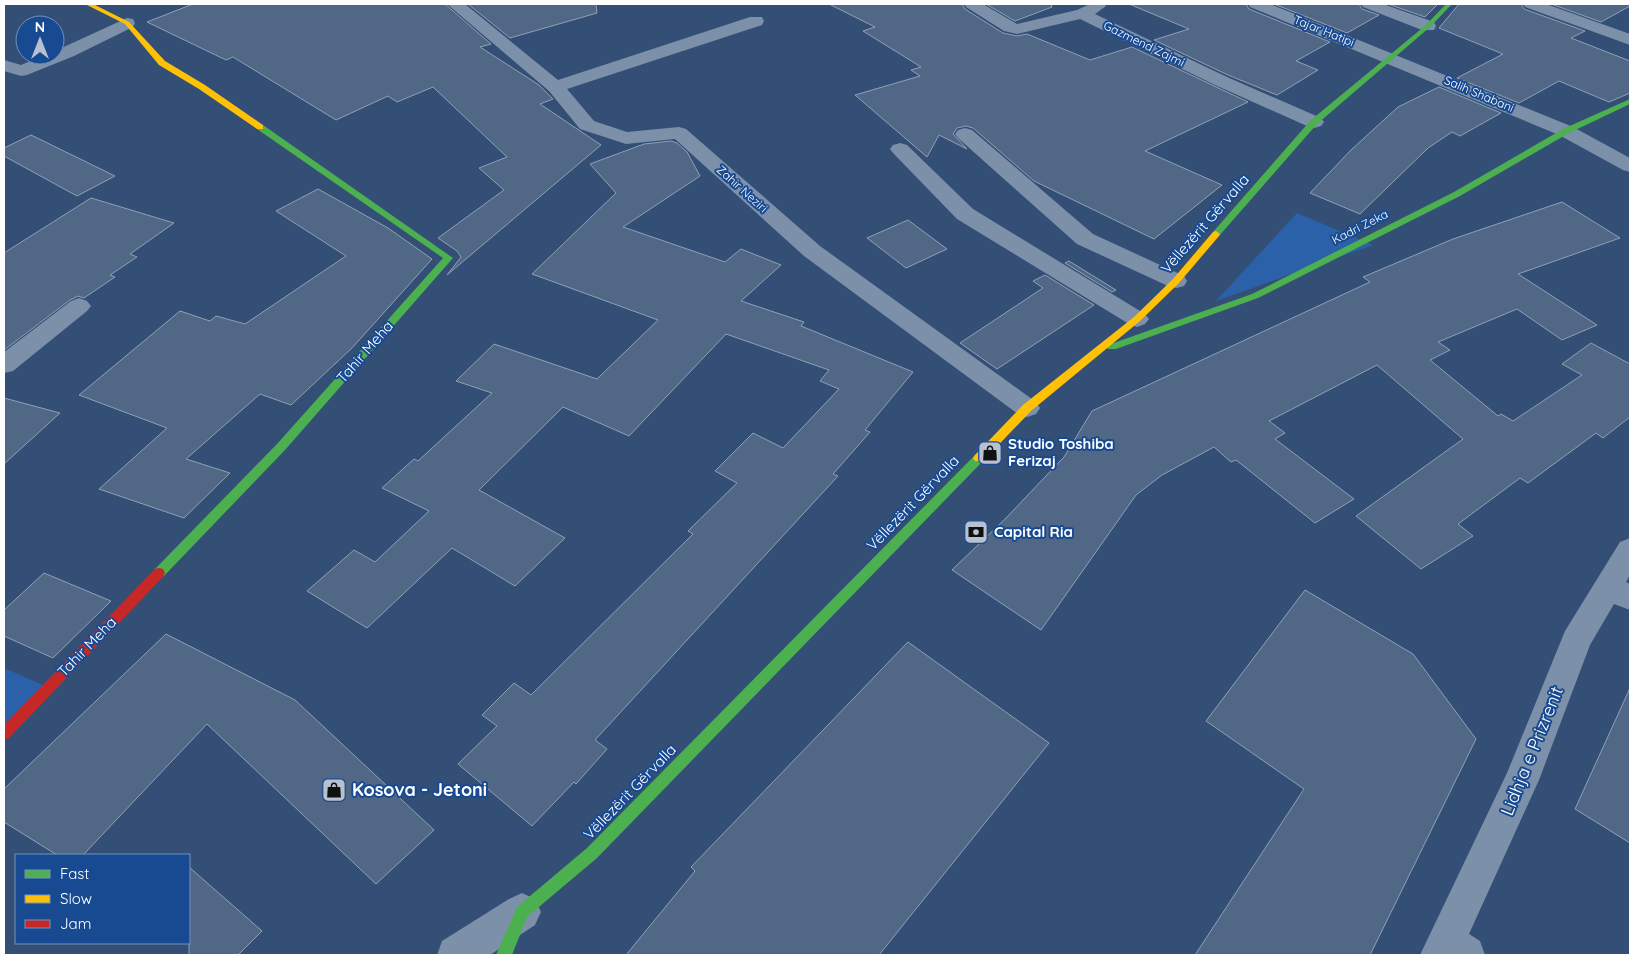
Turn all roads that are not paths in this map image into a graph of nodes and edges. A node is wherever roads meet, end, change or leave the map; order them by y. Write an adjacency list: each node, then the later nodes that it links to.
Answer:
1 (88, 4): 11 (street, Tahir Meha)
2 (454, 4): 16 (street, Zahir Neziri)
3 (972, 4): 9 (street)
4 (1104, 4): 9 (street)
5 (1256, 4): 14 (street, Tajar Hatipi)
6 (1369, 4): 12 (street)
7 (1449, 4): 12 (street, Vëllezërit Gërvalla)
8 (1531, 4): 13 (street)
9 (1082, 14): 18 (street, Gazmend Zajmi)
10 (756, 21): 16 (street)
11 (127, 23): 15 (street); 31 (street, Tahir Meha)
12 (1428, 26): 14 (street, Vëllezërit Gërvalla)
13 (1630, 40)
14 (1391, 57): 18 (street, Vëllezërit Gërvalla); 19 (street, Salih Shabani)
15 (4, 65)
16 (555, 86): 28 (street, Zahir Neziri)
17 (1630, 101): 19 (street, Kadri Zeka)
18 (1314, 122): 23 (street, Vëllezërit Gërvalla)
19 (1566, 131): 22 (street, Salih Shabani); 26 (street, Kadri Zeka)
20 (965, 134): 23 (street)
21 (900, 149): 25 (street)
22 (1630, 166)
23 (1176, 281): 25 (street, Vëllezërit Gërvalla)
24 (79, 306): 27 (street)
25 (1136, 318): 26 (street, Vëllezërit Gërvalla)
26 (1092, 354): 28 (street, Vëllezërit Gërvalla)
27 (4, 365)
28 (1027, 408): 32 (street, Vëllezërit Gërvalla)
29 (1630, 550): 30 (street, Lidhja e Prizrenit)
30 (1619, 593): 33 (street, Lidhja e Prizrenit)
31 (4, 734)
32 (522, 912): 34 (street); 35 (street, Vëllezërit Gërvalla)
33 (1450, 951)
34 (456, 955)
35 (504, 955)

